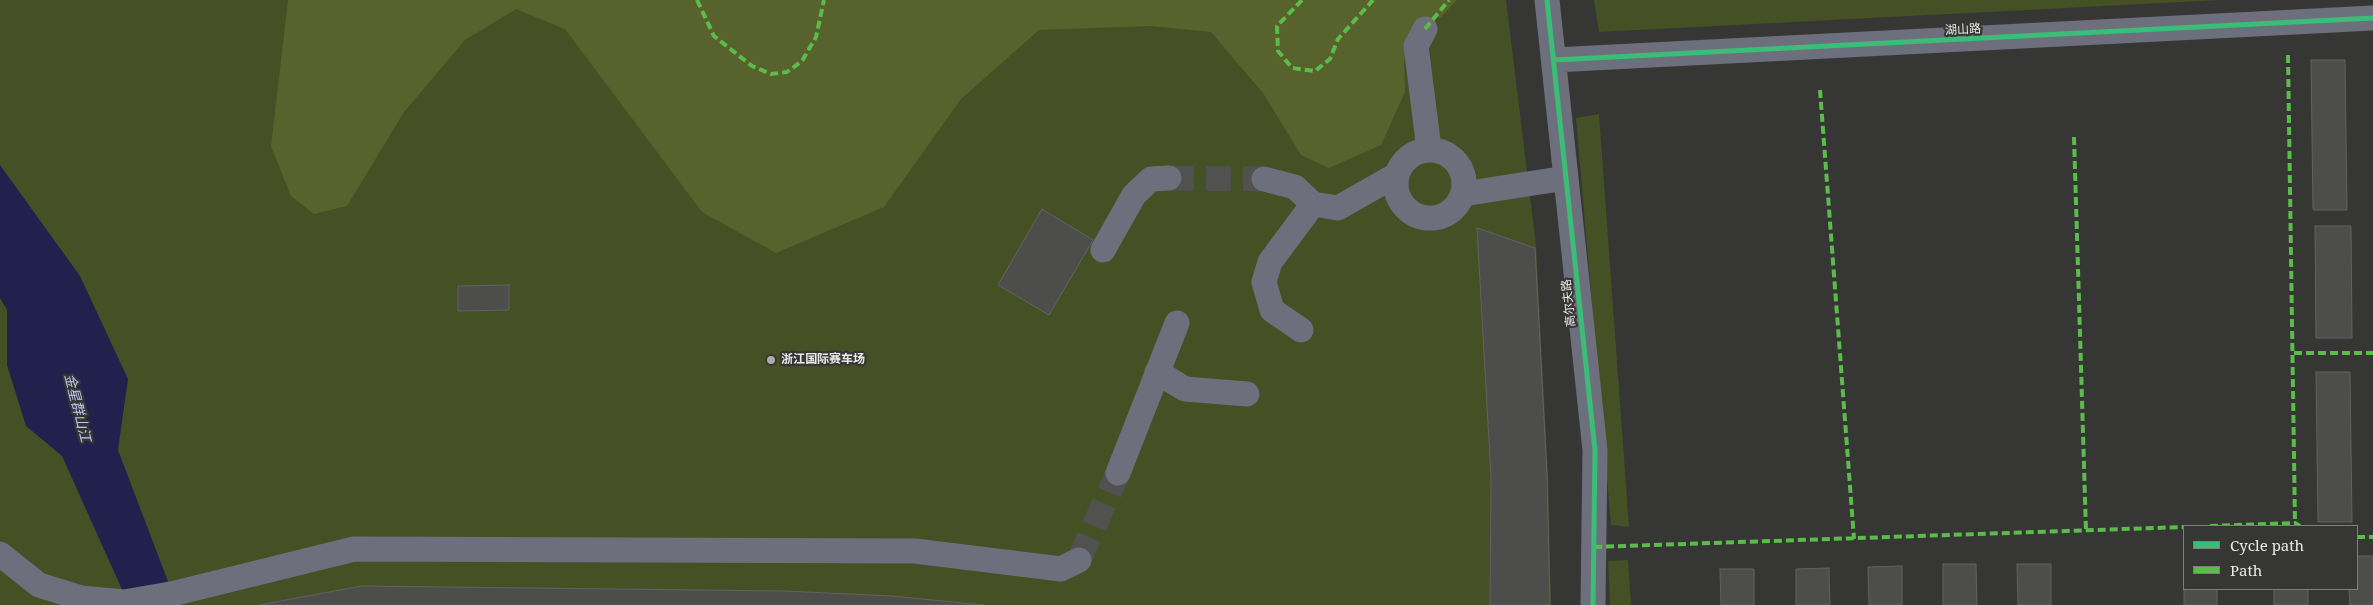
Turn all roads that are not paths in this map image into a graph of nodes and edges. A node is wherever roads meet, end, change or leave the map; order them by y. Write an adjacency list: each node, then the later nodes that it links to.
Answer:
1 (1547, 0): 4 (street, 高尔夫路)
2 (2373, 18): 4 (street, 湖山路)
3 (1425, 29): 5 (street)
4 (1554, 60): 8 (street, 高尔夫路)
5 (1428, 149): 6 (street); 10 (street)
6 (1396, 175): 10 (street); 11 (street)
7 (1169, 178): 12 (street)
8 (1566, 178): 10 (street); 20 (street, 高尔夫路)
9 (1264, 179): 11 (street)
10 (1463, 194)
11 (1313, 204): 14 (street)
12 (1103, 250)
13 (1177, 323): 15 (street)
14 (1301, 330)
15 (1157, 372): 16 (street); 17 (street)
16 (1247, 394)
17 (1118, 473)
18 (0, 554): 19 (street)
19 (1079, 560)
20 (1593, 605)

